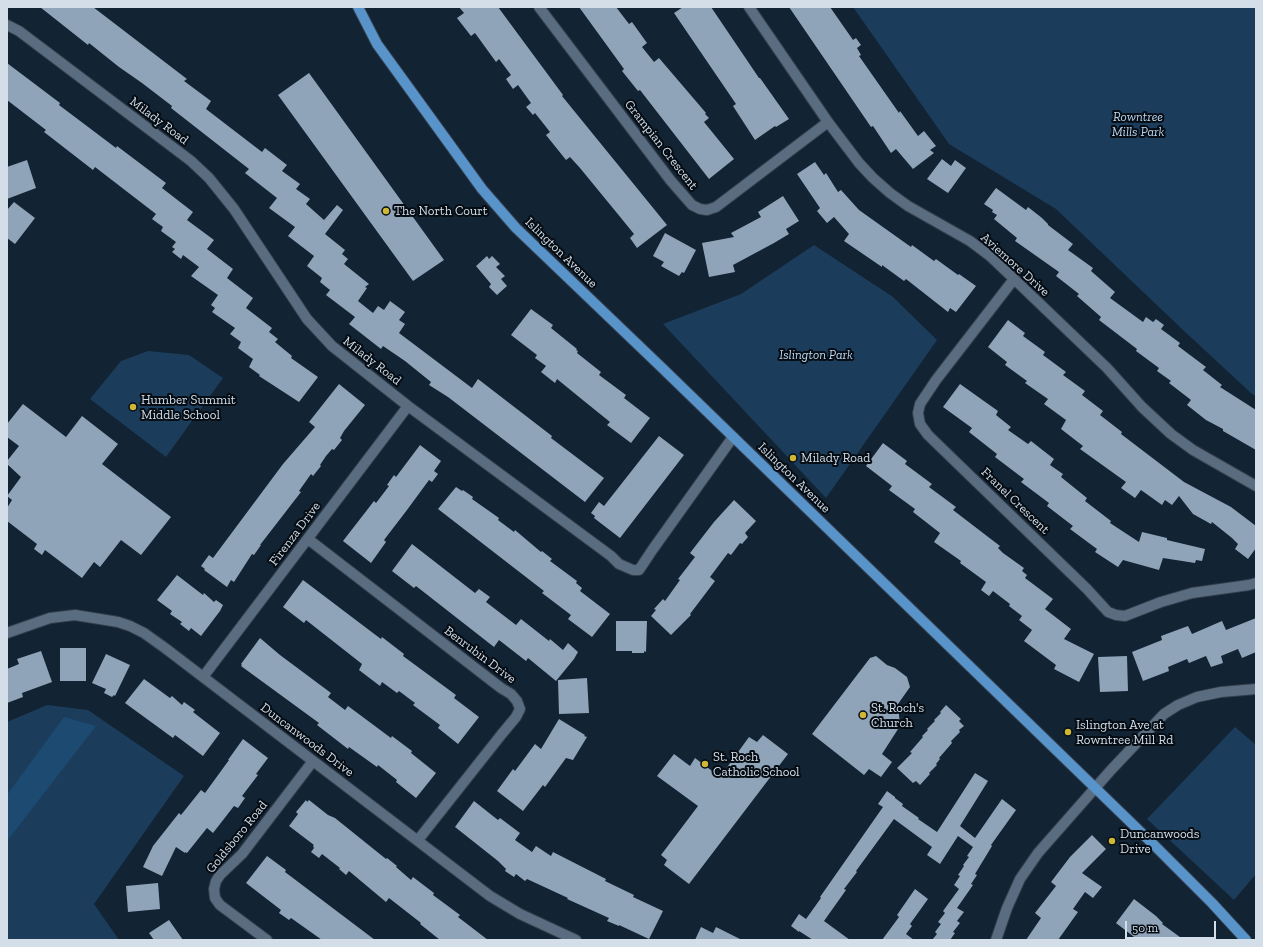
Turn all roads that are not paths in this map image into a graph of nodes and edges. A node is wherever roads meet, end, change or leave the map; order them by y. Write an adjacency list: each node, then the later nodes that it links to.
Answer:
1 (358, 7): 8 (main road, Islington Avenue)
2 (539, 7): 5 (street, Grampian Crescent)
3 (749, 7): 5 (street, Aviemore Drive)
4 (7, 25): 7 (street, Milady Road)
5 (828, 122): 6 (street, Aviemore Drive)
6 (1014, 280): 9 (street, Aviemore Drive); 11 (street, Franel Crescent)
7 (408, 406): 8 (street, Milady Road); 10 (street, Firenza Drive)
8 (733, 437): 16 (main road, Islington Avenue)
9 (1256, 486)
10 (308, 539): 13 (street, Firenza Drive); 17 (street, Benrubin Drive)
11 (1256, 583)
12 (7, 633): 13 (street, Duncanwoods Drive)
13 (203, 677): 15 (street, Duncanwoods Drive)
14 (1256, 689): 16 (street)
15 (313, 761): 17 (street, Duncanwoods Drive); 18 (street, Goldsboro Road)
16 (1095, 788): 20 (street); 21 (main road, Islington Avenue)
17 (418, 840): 19 (street, Duncanwoods Drive)
18 (267, 940)
19 (576, 940)
20 (996, 940)
21 (1246, 940)

